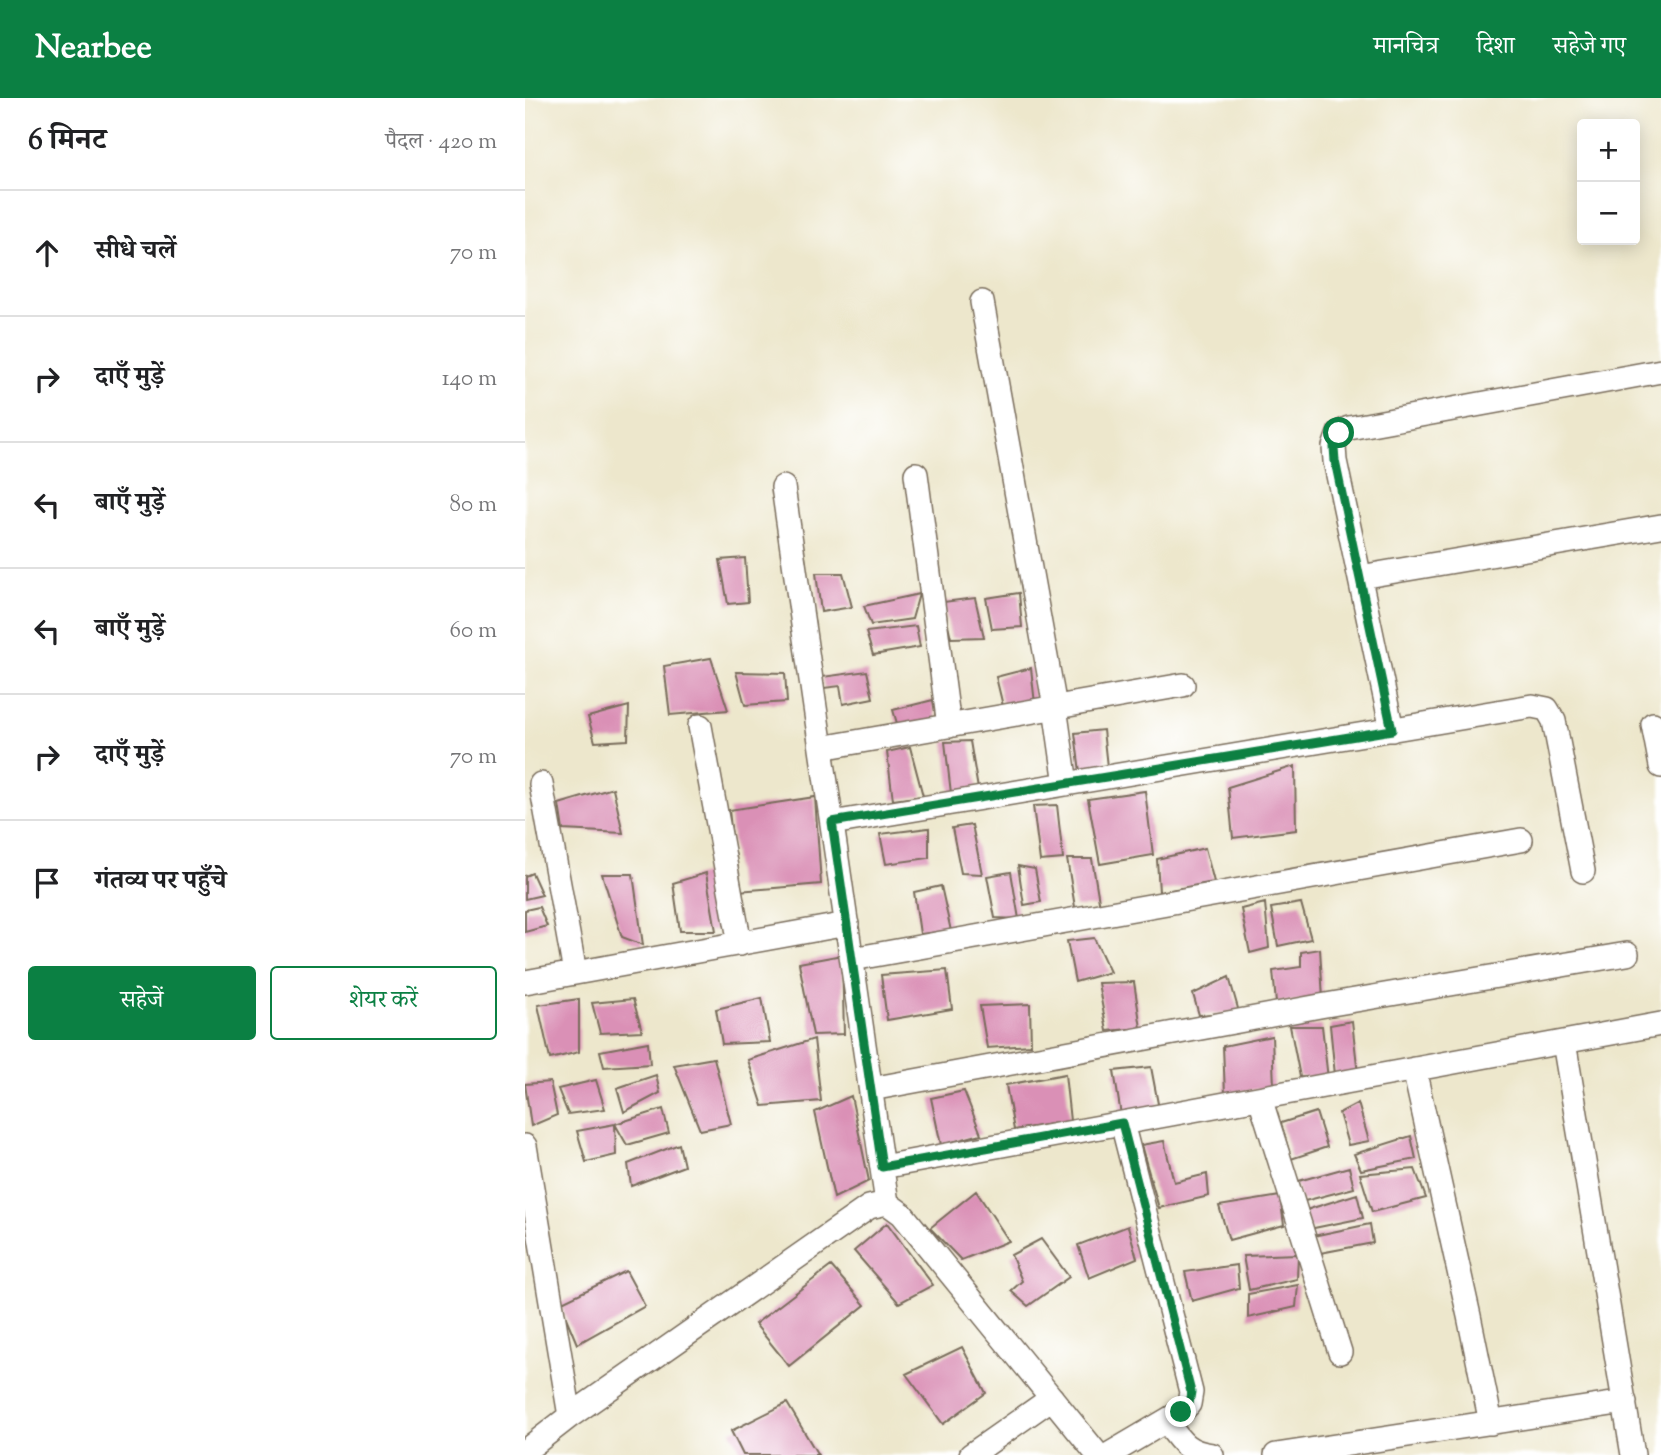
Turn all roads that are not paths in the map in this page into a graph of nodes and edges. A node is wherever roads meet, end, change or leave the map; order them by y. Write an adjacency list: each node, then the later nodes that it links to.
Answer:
1 (982, 302): 8 (street)
2 (1661, 371): 6 (street)
3 (916, 474): 11 (street)
4 (783, 487): 13 (street)
5 (1661, 526): 6 (street)
6 (1360, 577): 12 (street)
7 (1183, 685): 8 (street)
8 (1055, 707): 11 (street); 16 (street)
9 (1653, 724): 14 (street)
10 (700, 726): 21 (street)
11 (949, 726): 13 (street)
12 (1392, 730): 16 (street); 19 (street)
13 (821, 748): 17 (street)
14 (1661, 766)
15 (541, 784): 24 (street)
16 (1066, 784): 17 (street)
17 (832, 822): 20 (street)
18 (1521, 840): 23 (street)
19 (1583, 871)
20 (847, 924): 21 (street); 23 (street)
21 (740, 944): 24 (street)
22 (1627, 954): 29 (street)
23 (852, 959): 29 (street)
24 (575, 973): 25 (street)
25 (525, 982)
26 (1661, 1024): 27 (street)
27 (1564, 1042): 28 (street); 37 (street)
28 (1414, 1069): 30 (street); 40 (street)
29 (871, 1089): 33 (street)
30 (1260, 1098): 31 (street); 35 (street)
31 (1122, 1123): 33 (street); 39 (street)
32 (525, 1146): 38 (street)
33 (882, 1167): 34 (street)
34 (887, 1203): 36 (street); 38 (street)
35 (1340, 1352)
36 (1052, 1398): 42 (street); 43 (street)
37 (1625, 1402): 40 (street); 47 (street)
38 (570, 1416): 41 (street)
39 (1166, 1421): 44 (street); 45 (street)
40 (1491, 1423): 46 (street)
41 (525, 1451)
42 (971, 1455)
43 (1098, 1455)
44 (1108, 1455)
45 (1212, 1455)
46 (1276, 1455)
47 (1633, 1455)

